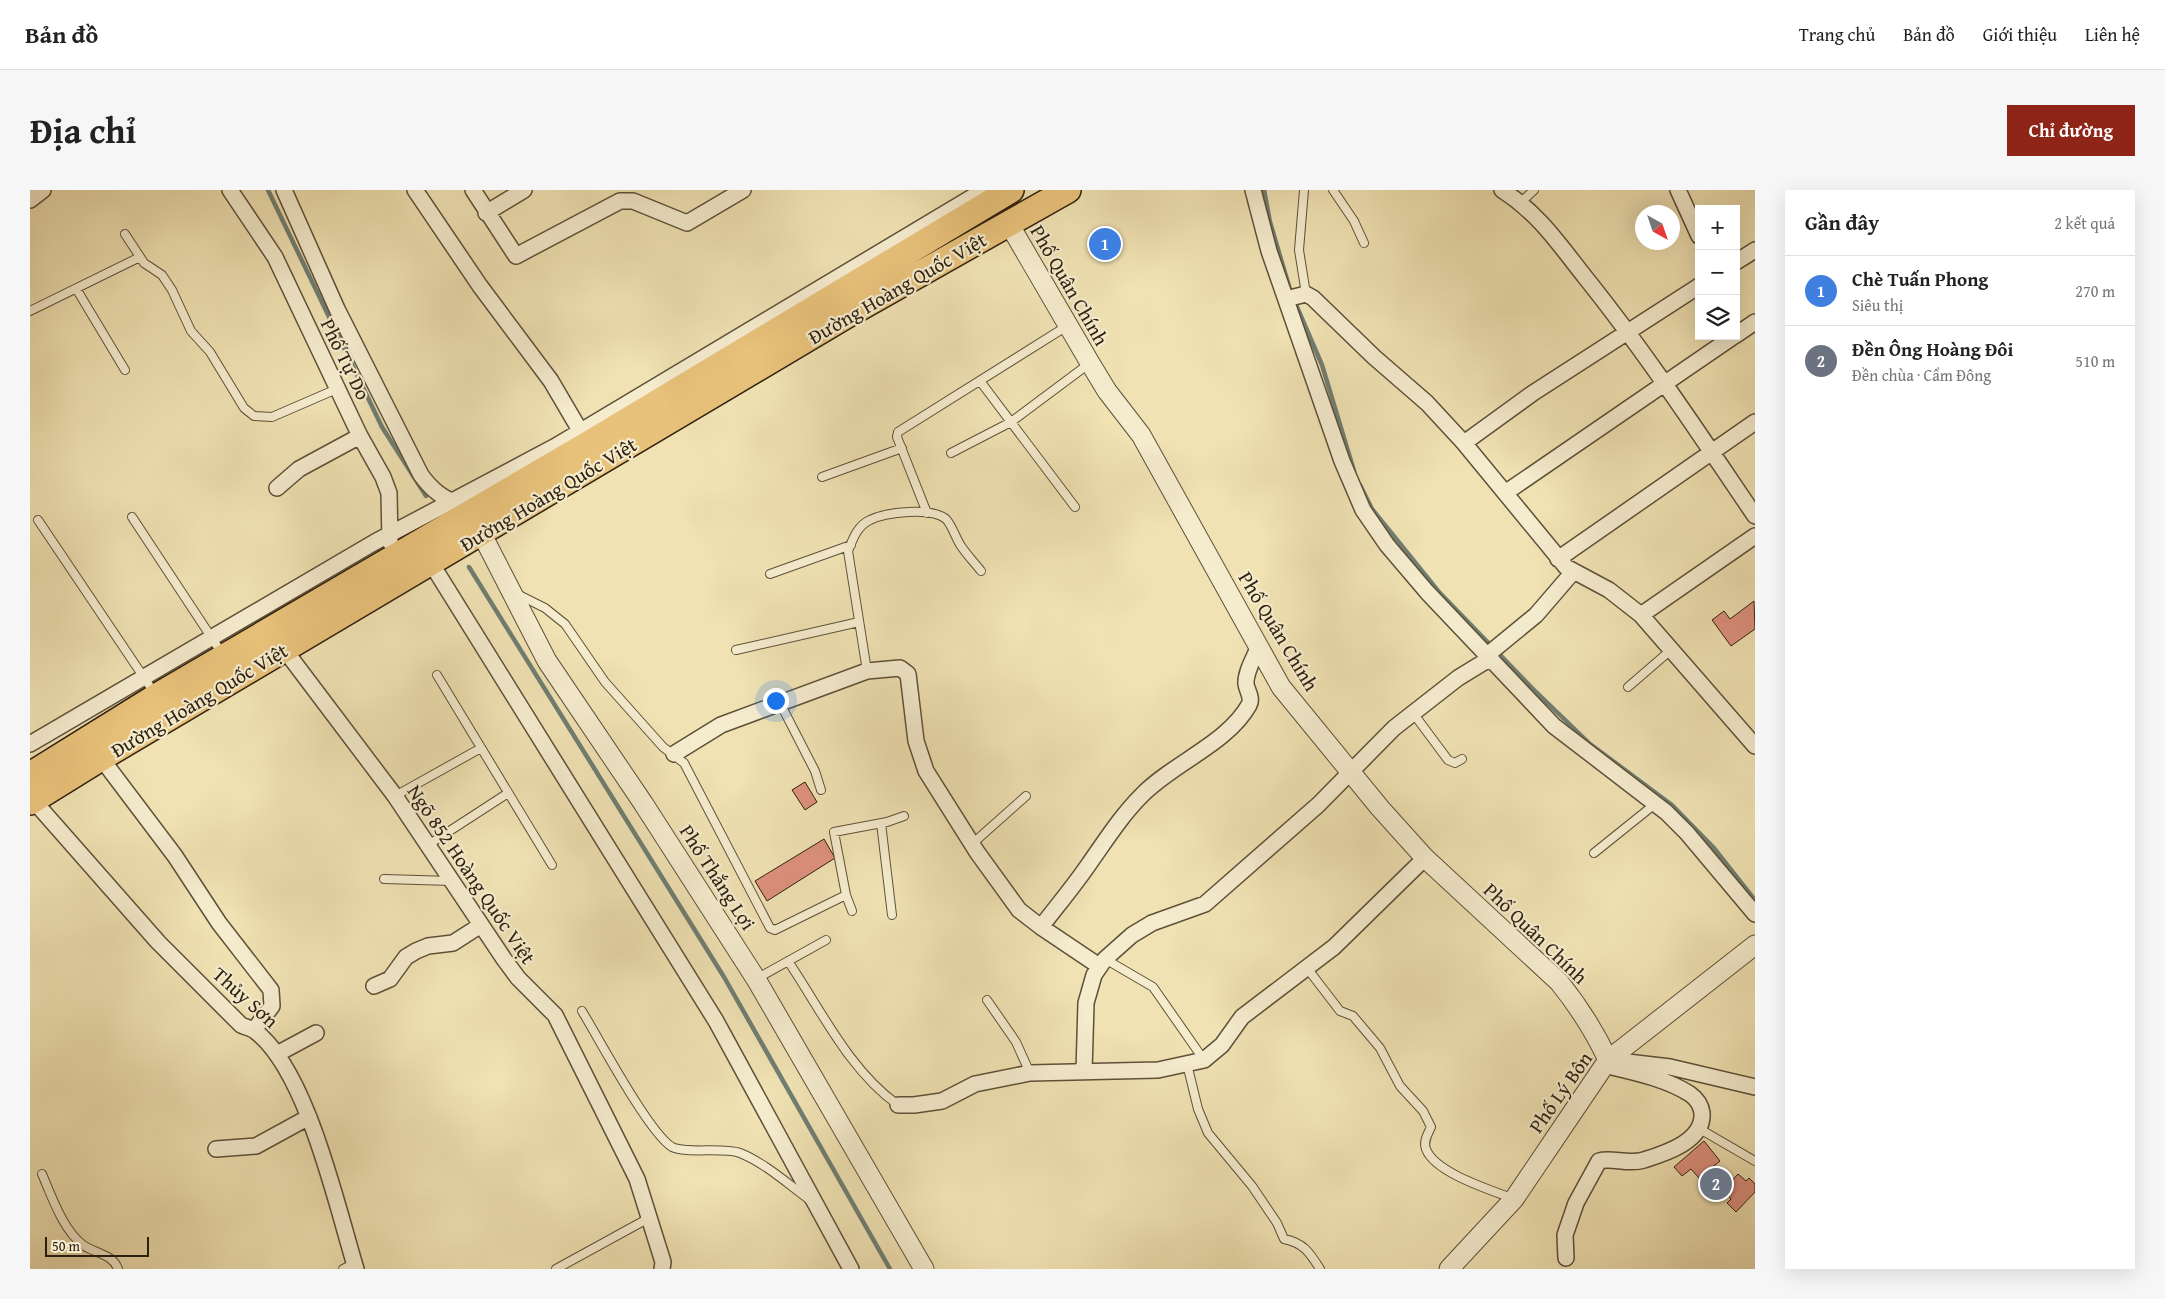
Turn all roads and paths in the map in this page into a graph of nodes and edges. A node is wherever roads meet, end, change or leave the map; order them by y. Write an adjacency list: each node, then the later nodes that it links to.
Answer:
1 (42, 190): 17 (street)
2 (230, 190): 40 (street, Phố Tự Do)
3 (284, 190): 52 (street)
4 (415, 190): 44 (street)
5 (472, 190): 19 (street)
6 (524, 190): 19 (street)
7 (743, 190): 19 (street)
8 (984, 190): 44 (street)
9 (1009, 190): 44 (highway, Đường Hoàng Quốc Việt)
10 (1068, 190): 20 (highway, Đường Hoàng Quốc Việt)
11 (1253, 190): 29 (street)
12 (1304, 190): 29 (lane)
13 (1334, 190): 23 (lane)
14 (1502, 190): 18 (street)
15 (1534, 190): 18 (lane)
16 (1678, 190): 21 (street)
17 (30, 200)
18 (1521, 202): 33 (street)
19 (486, 213)
20 (1010, 224): 32 (street, Phố Quân Chính); 58 (highway, Đường Hoàng Quốc Việt)
21 (1695, 227)
22 (125, 234): 25 (lane)
23 (1364, 243)
24 (1755, 250): 26 (street)
25 (140, 257): 28 (lane); 40 (lane)
26 (1740, 259)
27 (1695, 289): 33 (street)
28 (77, 290): 30 (lane); 37 (lane)
29 (1294, 297): 45 (street); 75 (street)
30 (30, 311)
31 (1755, 322): 34 (street)
32 (1067, 326): 36 (street, Phố Quân Chính); 38 (lane)
33 (1628, 332): 39 (street); 45 (street)
34 (1740, 332)
35 (1729, 340): 39 (street)
36 (1090, 363): 41 (lane); 71 (street, Phố Quân Chính)
37 (125, 370)
38 (980, 381): 41 (lane); 46 (lane)
39 (1666, 384): 47 (street); 51 (street)
40 (338, 388): 43 (street, Phố Tự Do)
41 (1011, 422): 48 (lane); 53 (lane)
42 (1755, 422): 47 (street)
43 (360, 436): 50 (street); 60 (street, Phố Tự Do)
44 (584, 438): 52 (highway, Đường Hoàng Quốc Việt)
45 (1464, 443): 51 (street)
46 (902, 448): 49 (lane); 54 (lane)
47 (1712, 452): 55 (street); 62 (street)
48 (951, 453)
49 (822, 477)
50 (277, 488)
51 (1505, 493): 62 (street)
52 (461, 507): 58 (street, Phố Thắng Lợi); 60 (highway, Đường Hoàng Quốc Việt)
53 (1075, 507)
54 (926, 513): 61 (lane); 64 (lane)
55 (1755, 516)
56 (132, 517): 70 (lane)
57 (38, 520): 78 (lane)
58 (481, 534): 63 (highway, Đường Hoàng Quốc Việt); 67 (street, Phố Thắng Lợi)
59 (1755, 536): 68 (street)
60 (393, 544): 70 (highway, Đường Hoàng Quốc Việt)
61 (851, 545): 66 (lane); 69 (lane)
62 (1558, 559): 65 (street)
63 (431, 563): 73 (highway, Đường Hoàng Quốc Việt); 136 (street)
64 (981, 570)
65 (1573, 572): 68 (street); 75 (street)
66 (770, 574)
67 (511, 591): 85 (lane); 116 (street, Phố Thắng Lợi)
68 (1641, 615): 72 (street)
69 (859, 622): 74 (lane); 76 (lane)
70 (218, 647): 78 (highway, Đường Hoàng Quốc Việt)
71 (1258, 648): 89 (street, Phố Quân Chính); 110 (street)
72 (1672, 649): 79 (lane); 83 (street)
73 (284, 650): 86 (highway, Đường Hoàng Quốc Việt); 92 (street, Ngõ 852 Hoàng Quốc Việt)
74 (736, 650)
75 (1491, 653): 81 (street); 95 (street)
76 (867, 671): 80 (street); 98 (street)
77 (437, 675): 84 (lane)
78 (150, 686): 82 (street); 88 (highway, Đường Hoàng Quốc Việt)
79 (1628, 687)
80 (780, 703): 85 (street); 90 (lane)
81 (1413, 713): 87 (lane); 89 (street)
82 (30, 744)
83 (1755, 746)
84 (481, 748): 91 (lane); 92 (lane)
85 (674, 754): 105 (lane)
86 (101, 758): 94 (highway, Đường Hoàng Quốc Việt); 120 (street)
87 (1462, 759)
88 (32, 770)
89 (1349, 772): 101 (street, Phố Quân Chính); 114 (street)
90 (821, 790)
91 (508, 792): 99 (lane); 102 (lane)
92 (396, 796): 99 (street, Ngõ 852 Hoàng Quốc Việt)
93 (1026, 796): 98 (lane)
94 (32, 801): 120 (street, Thủy Sơn)
95 (1654, 804): 100 (lane); 107 (street)
96 (904, 816): 97 (lane)
97 (881, 823): 105 (lane); 108 (lane)
98 (972, 844): 110 (street)
99 (428, 845): 104 (street, Ngõ 852 Hoàng Quốc Việt)
100 (1594, 853)
101 (1425, 858): 115 (street); 124 (street, Phố Quân Chính)
102 (552, 865)
103 (384, 879): 104 (lane)
104 (452, 881): 109 (street, Ngõ 852 Hoàng Quốc Việt)
105 (846, 895): 106 (lane)
106 (852, 911)
107 (1755, 914)
108 (892, 915)
109 (481, 925): 117 (street); 137 (street, Ngõ 852 Hoàng Quốc Việt)
110 (1041, 928): 114 (street)
111 (826, 940): 113 (lane)
112 (1755, 945): 124 (street, Phố Lý Bôn)
113 (788, 961): 116 (lane); 129 (lane)
114 (1102, 962): 123 (lane); 126 (street)
115 (1307, 968): 123 (street); 135 (lane)
116 (756, 979): 144 (street, Phố Thắng Lợi)
117 (374, 986)
118 (987, 1000): 127 (lane)
119 (582, 1010): 136 (lane)
120 (254, 1030): 122 (street, Thủy Sơn)
121 (316, 1033): 122 (street)
122 (276, 1054): 130 (street, Thủy Sơn)
123 (1204, 1060): 125 (street)
124 (1606, 1062): 128 (street); 131 (street); 135 (street, Phố Lý Bôn)
125 (1187, 1064): 126 (street); 145 (lane)
126 (1084, 1072): 127 (street)
127 (1030, 1073): 129 (street)
128 (1755, 1087)
129 (898, 1105)
130 (309, 1117): 132 (street); 139 (street, Thủy Sơn)
131 (1698, 1128): 133 (lane); 138 (street)
132 (216, 1149)
133 (1755, 1162)
134 (42, 1174): 140 (lane)
135 (1514, 1198): 146 (street, Phố Lý Bôn)
136 (817, 1206): 143 (street)
137 (650, 1218): 141 (lane); 142 (street, Ngõ 852 Hoàng Quốc Việt)
138 (1566, 1258)
139 (351, 1267)
140 (118, 1269)
141 (556, 1269)
142 (662, 1269)
143 (851, 1269)
144 (924, 1269)
145 (1320, 1269)
146 (1449, 1269)

